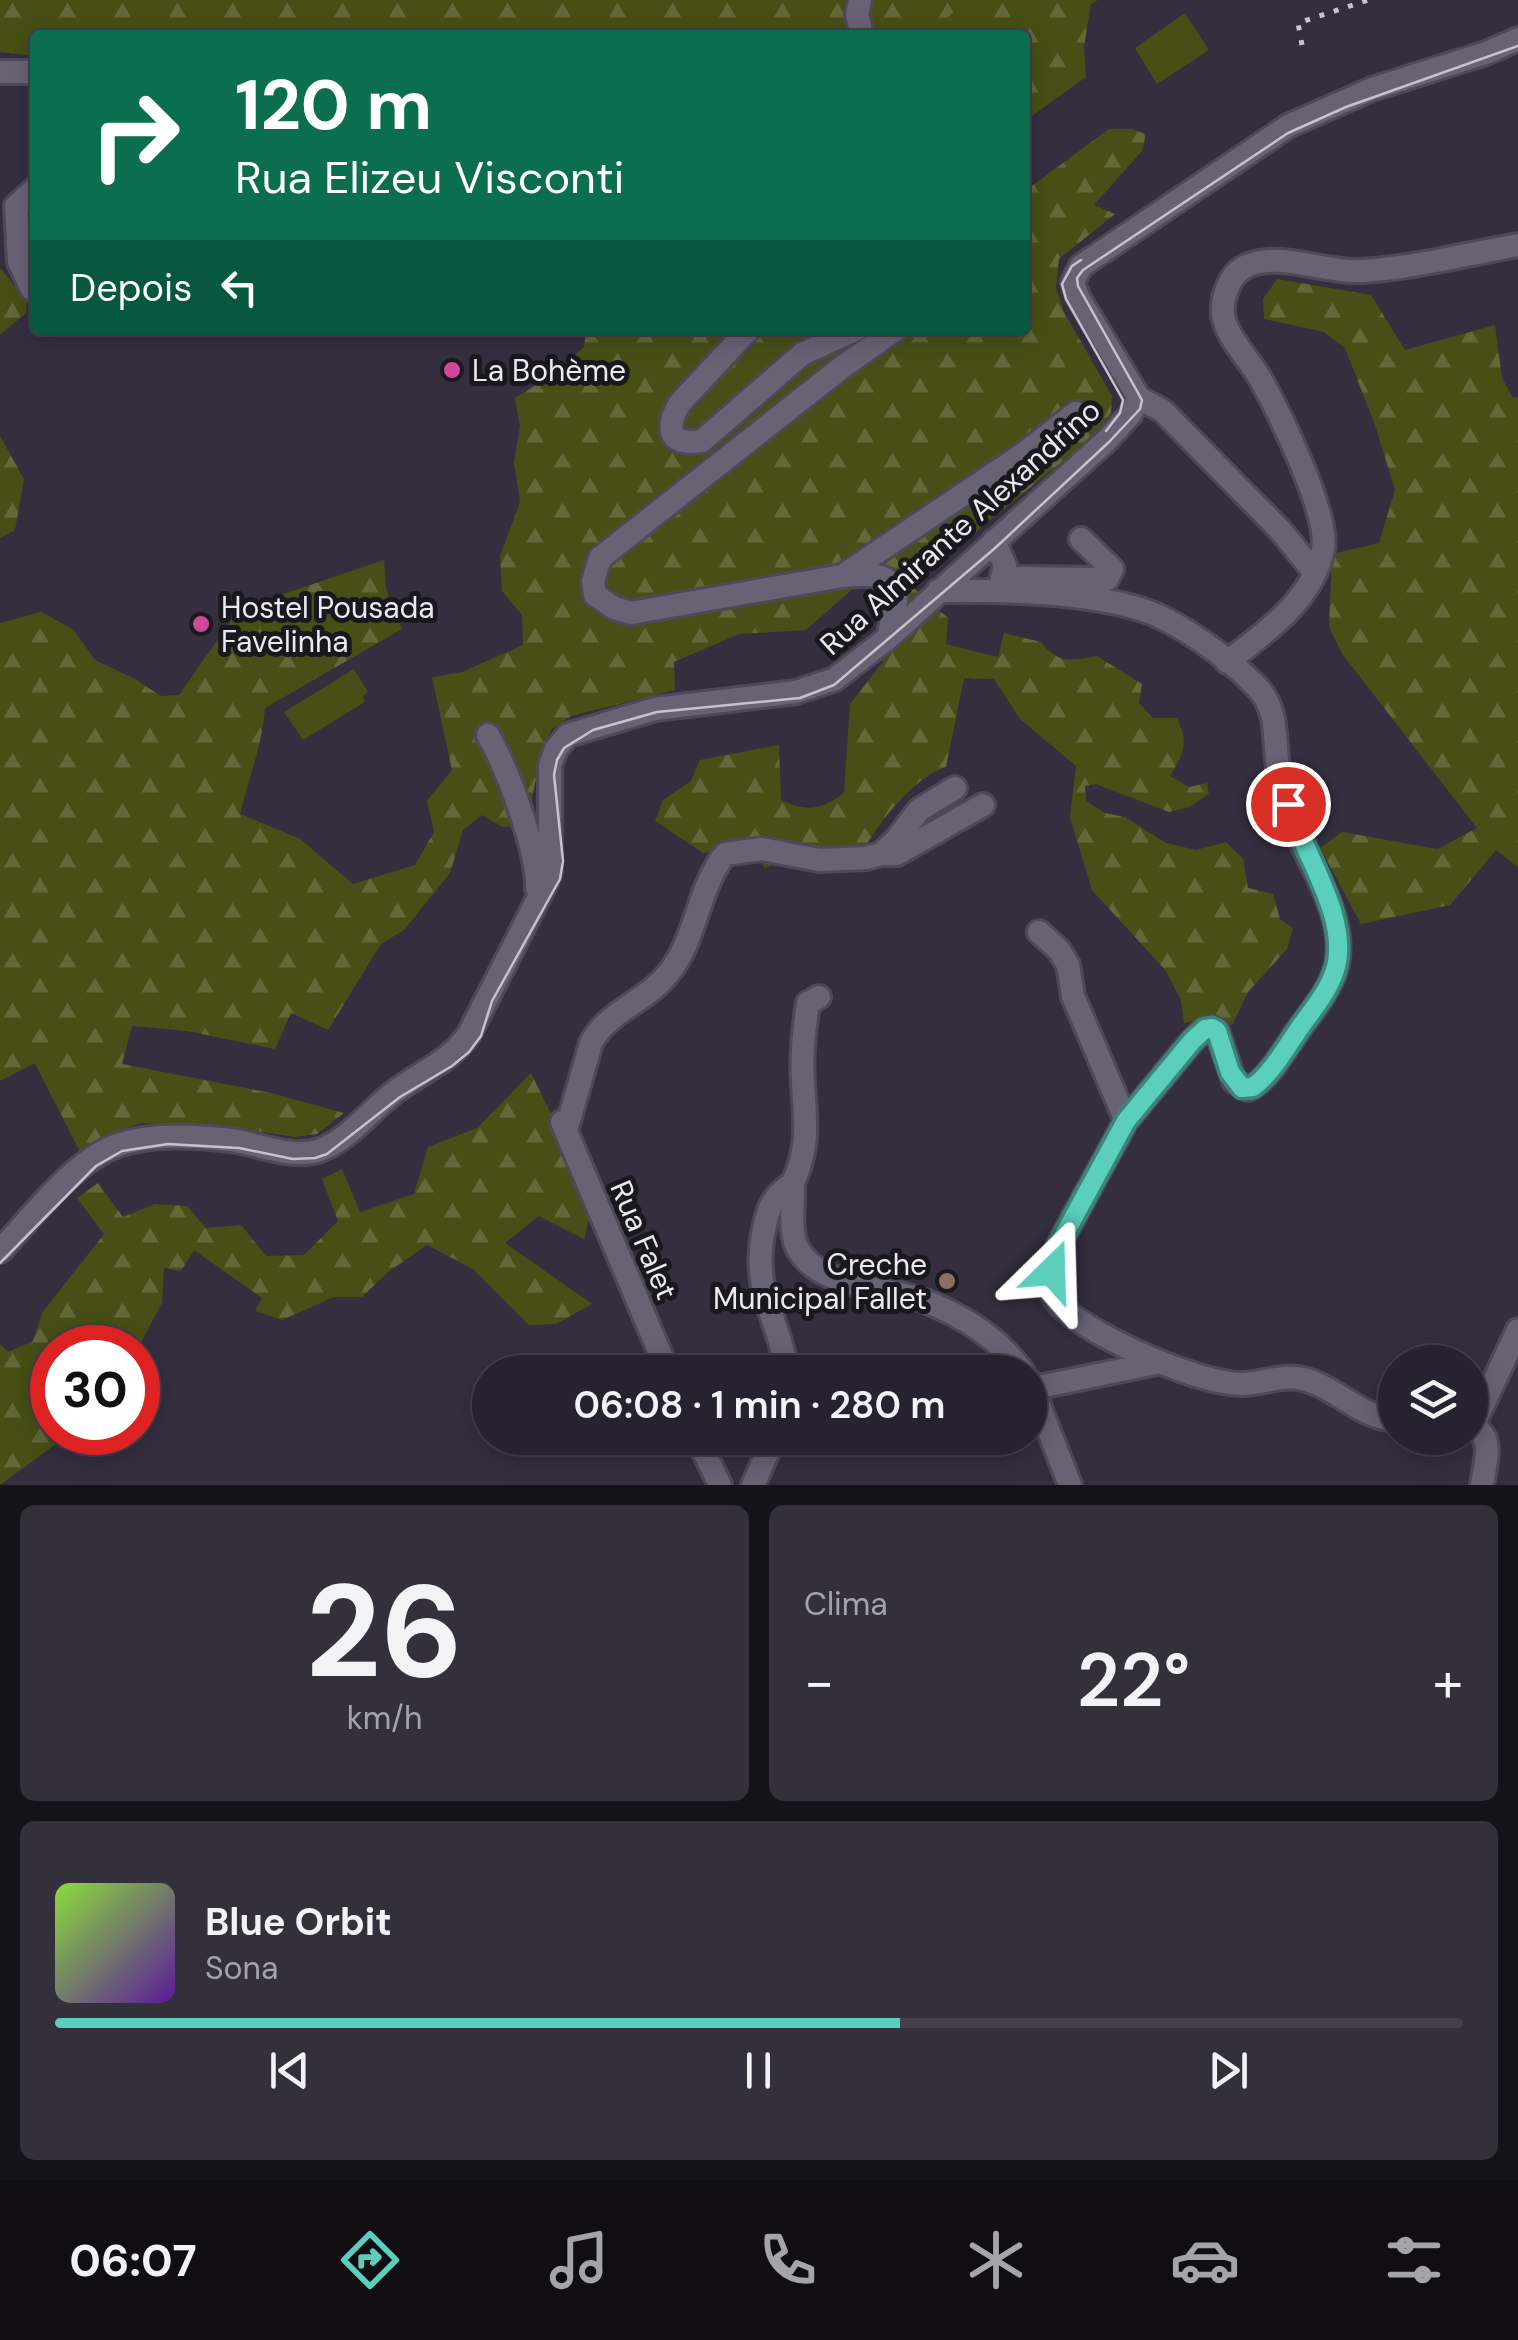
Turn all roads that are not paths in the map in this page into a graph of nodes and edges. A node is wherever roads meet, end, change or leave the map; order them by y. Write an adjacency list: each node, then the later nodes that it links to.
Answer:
1 (860, 0): 2 (street)
2 (861, 30)
3 (1518, 39): 12 (street, Rua Almirante Alexandrino)
4 (0, 72): 5 (street)
5 (30, 72)
6 (30, 193): 8 (street)
7 (1518, 245): 16 (street)
8 (30, 285)
9 (743, 335): 10 (street)
10 (844, 335)
11 (888, 335): 17 (street)
12 (1139, 398): 15 (street, Rua Almirante Alexandrino); 16 (street)
13 (1076, 413): 17 (street)
14 (1081, 538): 18 (street)
15 (994, 541): 18 (street); 19 (street, Rua Almirante Alexandrino)
16 (1315, 573): 21 (street)
17 (842, 576): 20 (street)
18 (1002, 584): 19 (street); 21 (street)
19 (938, 591): 20 (street, Rua Almirante Alexandrino)
20 (888, 638): 26 (street, Rua Almirante Alexandrino)
21 (1227, 662): 29 (street)
22 (488, 734): 26 (street)
23 (955, 788): 25 (street)
24 (983, 806): 25 (street)
25 (880, 854): 33 (street, Rua Falet)
26 (536, 906): 31 (street, Rua Almirante Alexandrino)
27 (1039, 932): 29 (street)
28 (819, 997): 30 (street)
29 (1126, 1121): 36 (street)
30 (793, 1183): 34 (street); 35 (street)
31 (0, 1251)
32 (1518, 1330): 38 (street)
33 (661, 1355)
34 (782, 1355)
35 (1008, 1355)
36 (1161, 1362): 37 (street); 39 (street)
37 (1047, 1378)
38 (1488, 1393)
39 (1378, 1414)
40 (1047, 1427): 46 (street)
41 (705, 1455): 44 (street)
42 (766, 1455): 45 (street)
43 (1486, 1455): 47 (street)
44 (720, 1485)
45 (753, 1485)
46 (1070, 1485)
47 (1482, 1485)

